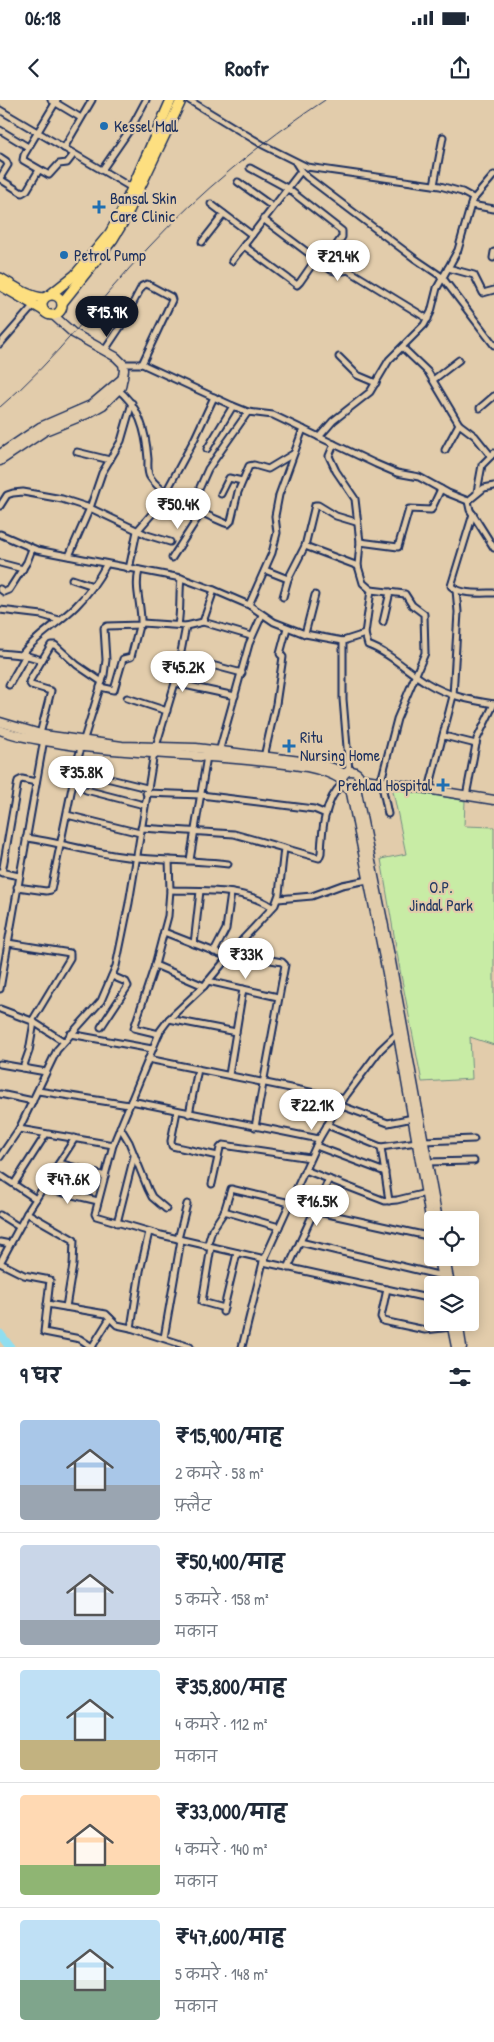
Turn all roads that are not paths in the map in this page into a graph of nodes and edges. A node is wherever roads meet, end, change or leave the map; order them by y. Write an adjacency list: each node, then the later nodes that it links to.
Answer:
1 (92, 100): 6 (street)
2 (146, 100): 17 (street)
3 (54, 101): 6 (street); 8 (street)
4 (180, 101): 14 (street); 23 (main road); 44 (main road)
5 (0, 110): 8 (street)
6 (81, 118): 11 (street)
7 (0, 130): 10 (street)
8 (37, 132): 10 (street); 11 (street)
9 (443, 136): 22 (street)
10 (28, 146): 16 (street)
11 (64, 148): 12 (street)
12 (74, 154): 16 (street); 17 (street)
13 (0, 157): 20 (street)
14 (296, 162): 18 (street); 22 (street)
15 (250, 168): 24 (street)
16 (39, 170): 20 (street)
17 (102, 170): 23 (street)
18 (301, 171): 24 (street); 39 (street)
19 (494, 175): 25 (street)
20 (0, 179)
21 (238, 182): 28 (street)
22 (434, 185): 25 (street)
23 (132, 188): 43 (main road)
24 (287, 188): 28 (street); 37 (street)
25 (473, 198): 27 (street)
26 (211, 204): 30 (street)
27 (470, 205): 29 (street); 38 (street)
28 (273, 207): 31 (street)
29 (494, 209)
30 (224, 214): 32 (street); 33 (street)
31 (263, 220): 32 (street); 35 (street)
32 (252, 235): 34 (street)
33 (202, 242)
34 (244, 246): 35 (street); 36 (street)
35 (316, 259): 37 (street)
36 (232, 262)
37 (323, 264): 48 (street)
38 (448, 268): 39 (street); 42 (street)
39 (442, 277): 48 (street); 50 (street)
40 (0, 278): 43 (main road)
41 (0, 285): 45 (main road)
42 (494, 290)
43 (47, 296): 44 (main road); 46 (main road)
44 (62, 303): 47 (main road)
45 (34, 305): 46 (main road); 49 (street)
46 (43, 310): 47 (main road)
47 (54, 315): 52 (main road)
48 (428, 320): 51 (street)
49 (0, 344)
50 (494, 345)
51 (403, 348): 57 (street); 58 (street)
52 (105, 350): 55 (main road); 56 (street)
53 (339, 356): 58 (street)
54 (459, 360): 57 (street)
55 (122, 364): 56 (street); 59 (main road)
56 (142, 364): 60 (street)
57 (433, 380): 66 (street)
58 (376, 383): 68 (street)
59 (116, 388): 62 (street); 73 (main road); 77 (main road)
60 (214, 396): 63 (street); 82 (street)
61 (494, 396): 64 (street)
62 (132, 403): 76 (street); 82 (street)
63 (233, 406): 65 (street); 70 (street)
64 (480, 408)
65 (248, 412): 67 (street); 80 (street)
66 (459, 424): 71 (street); 75 (street)
67 (303, 429): 68 (street); 74 (street)
68 (320, 436): 69 (street)
69 (334, 444): 81 (street); 90 (street)
70 (207, 449)
71 (445, 450)
72 (77, 452): 76 (street)
73 (0, 454)
74 (293, 454): 78 (street); 106 (street)
75 (493, 454): 83 (street)
76 (110, 460): 87 (street)
77 (0, 461)
78 (242, 481): 84 (street); 88 (street)
79 (494, 486): 83 (street)
80 (200, 487)
81 (441, 490): 85 (street); 94 (street)
82 (166, 491): 88 (street); 91 (street)
83 (476, 492): 85 (street)
84 (221, 494)
85 (468, 501): 89 (street)
86 (0, 506): 87 (street)
87 (90, 508): 91 (street); 98 (street)
88 (201, 513): 99 (street)
89 (473, 514): 96 (street); 114 (street)
90 (356, 522): 94 (street); 95 (street)
91 (137, 531): 93 (street); 104 (street)
92 (0, 534): 97 (street)
93 (170, 542)
94 (360, 542): 102 (street)
95 (305, 546): 102 (street); 109 (street)
96 (494, 548)
97 (32, 549): 98 (street); 103 (street)
98 (69, 556): 101 (street)
99 (172, 558)
100 (0, 563): 103 (street)
101 (106, 565): 104 (street); 110 (street)
102 (358, 566): 113 (street)
103 (22, 569): 111 (street)
104 (129, 569): 105 (street)
105 (139, 570): 107 (street); 125 (street)
106 (266, 570): 109 (street); 119 (street)
107 (181, 578): 112 (street); 126 (street)
108 (72, 579): 110 (street)
109 (288, 579): 118 (street)
110 (93, 586): 122 (street)
111 (0, 589)
112 (214, 590): 119 (street); 123 (street)
113 (371, 590): 115 (street); 130 (street)
114 (456, 590): 116 (street); 143 (street)
115 (390, 592): 124 (street); 138 (street)
116 (494, 593)
117 (315, 595): 129 (street)
118 (282, 597)
119 (249, 605): 121 (street)
120 (0, 610): 122 (street)
121 (262, 615): 128 (street); 131 (street)
122 (59, 620): 134 (street)
123 (203, 622): 127 (street); 131 (street)
124 (384, 622)
125 (140, 625): 126 (street); 140 (street); 140 (street)
126 (178, 625): 127 (street)
127 (186, 626): 135 (street)
128 (286, 628): 129 (street); 156 (street)
129 (305, 634): 132 (street)
130 (365, 634): 132 (street); 138 (street)
131 (251, 636): 137 (street)
132 (343, 641): 159 (street)
133 (0, 654): 134 (street)
134 (23, 655): 136 (street); 141 (street)
135 (180, 659): 137 (street); 139 (street)
136 (42, 660): 140 (street); 150 (street)
137 (242, 673): 142 (street)
138 (415, 675): 143 (street); 160 (street)
139 (175, 683): 142 (street); 146 (street)
140 (101, 684): 151 (street)
141 (9, 685)
142 (235, 696): 154 (street)
143 (453, 696): 145 (street); 149 (street)
144 (127, 698): 146 (street)
145 (494, 704): 152 (street)
146 (166, 711): 153 (street)
147 (0, 722): 150 (main road)
148 (0, 730): 150 (main road)
149 (444, 736): 152 (street); 162 (street)
150 (43, 737): 151 (main road); 161 (street)
151 (84, 744): 153 (main road); 171 (street)
152 (476, 744): 166 (street)
153 (155, 750): 154 (main road); 155 (main road); 164 (street)
154 (219, 754): 155 (main road); 156 (main road)
155 (207, 756): 165 (street)
156 (264, 759): 159 (main road)
157 (90, 774): 164 (street)
158 (359, 778): 159 (main road); 159 (main road); 160 (main road)
159 (347, 781): 169 (street); 183 (main road); 206 (main road)
160 (381, 781): 162 (main road); 170 (street)
161 (36, 782): 174 (street); 181 (street)
162 (429, 789): 166 (main road)
163 (86, 790): 168 (street)
164 (147, 790): 165 (street); 168 (street)
165 (201, 795): 169 (street); 173 (street)
166 (466, 796): 167 (main road)
167 (494, 800)
168 (144, 805): 172 (street)
169 (326, 814): 176 (street)
170 (388, 814)
171 (67, 815): 172 (street); 175 (street)
172 (140, 831): 173 (street); 177 (street)
173 (195, 831): 176 (street); 179 (street)
174 (26, 838): 175 (street); 182 (street)
175 (62, 844): 177 (street); 184 (street)
176 (284, 848): 188 (street)
177 (136, 858): 178 (street); 197 (street)
178 (170, 860): 179 (street); 185 (street)
179 (190, 860): 180 (street)
180 (228, 864)
181 (1, 873): 182 (street)
182 (19, 876): 184 (street)
183 (368, 880): 188 (street); 206 (main road)
184 (18, 887): 191 (street)
185 (170, 890): 186 (street); 190 (street)
186 (200, 891): 187 (street); 192 (street)
187 (230, 893): 189 (street); 193 (street)
188 (278, 899): 189 (street)
189 (272, 908): 194 (street)
190 (164, 932): 192 (street); 195 (street)
191 (8, 943): 196 (street); 204 (street)
192 (194, 944): 193 (street)
193 (214, 952): 194 (street)
194 (230, 955): 198 (street); 201 (street)
195 (156, 965): 198 (street); 209 (street)
196 (2, 966): 199 (street)
197 (112, 976): 205 (street); 208 (street)
198 (206, 984): 200 (street); 203 (street)
199 (0, 989)
200 (243, 989): 201 (street); 207 (street)
201 (278, 997): 218 (street)
202 (0, 1009): 204 (street)
203 (169, 1019): 207 (street); 209 (street)
204 (33, 1022): 210 (street); 214 (street)
205 (101, 1027)
206 (400, 1031): 221 (street); 227 (main road); 236 (main road)
207 (236, 1032): 217 (street)
208 (70, 1034): 210 (street); 211 (street)
209 (158, 1034): 211 (street)
210 (63, 1042): 216 (street)
211 (152, 1049): 212 (street)
212 (148, 1059): 215 (street); 223 (street)
213 (0, 1064): 214 (street)
214 (23, 1068): 216 (street)
215 (198, 1069): 217 (street); 226 (street)
216 (46, 1072): 219 (street)
217 (229, 1075): 218 (street)
218 (264, 1082): 221 (street); 230 (street)
219 (38, 1091): 222 (street); 223 (street)
220 (0, 1094): 222 (street)
221 (344, 1099): 224 (street)
222 (33, 1101): 231 (street)
223 (130, 1103): 225 (street); 229 (street)
224 (340, 1105): 227 (street); 228 (street)
225 (177, 1111): 226 (street); 241 (street)
226 (189, 1114): 230 (street)
227 (413, 1118): 236 (main road)
228 (327, 1125): 234 (street); 239 (street)
229 (120, 1127): 237 (street); 240 (street)
230 (255, 1127): 234 (street)
231 (19, 1129): 232 (street); 242 (street)
232 (46, 1134): 233 (street); 252 (street)
233 (75, 1138): 237 (street); 246 (street)
234 (319, 1139): 238 (street)
235 (474, 1139): 236 (street)
236 (420, 1141): 239 (street); 245 (main road); 255 (main road)
237 (112, 1145): 250 (street)
238 (316, 1146): 243 (street); 248 (street)
239 (381, 1147): 248 (street)
240 (134, 1156): 261 (street); 268 (street)
241 (218, 1156): 243 (street); 253 (street)
242 (0, 1157)
243 (310, 1158): 247 (street)
244 (474, 1161): 245 (street)
245 (427, 1162): 265 (main road)
246 (59, 1163): 250 (street); 254 (street)
247 (305, 1170): 251 (street); 259 (street)
248 (385, 1172): 258 (street)
249 (0, 1175): 252 (street)
250 (105, 1176): 257 (street)
251 (328, 1179): 258 (street); 263 (street)
252 (14, 1184): 256 (street)
253 (212, 1184)
254 (43, 1188): 256 (street); 257 (street)
255 (426, 1193): 258 (street); 264 (main road)
256 (36, 1199): 266 (street)
257 (98, 1201): 268 (street)
258 (389, 1201)
259 (290, 1202): 262 (street); 270 (street)
260 (187, 1204): 273 (street)
261 (166, 1209)
262 (224, 1211): 270 (street); 277 (street)
263 (314, 1211): 272 (street); 275 (street)
264 (429, 1211)
265 (436, 1211)
266 (27, 1213): 269 (street); 287 (street)
267 (0, 1215): 269 (street)
268 (117, 1223): 271 (street)
269 (19, 1227): 276 (street)
270 (279, 1227): 279 (street)
271 (149, 1232): 273 (street); 289 (street)
272 (424, 1234)
273 (180, 1240): 277 (street); 293 (street)
274 (0, 1242): 276 (street)
275 (300, 1242): 282 (street); 283 (street)
276 (10, 1244): 280 (street)
277 (209, 1247): 278 (street); 278 (street)
278 (237, 1253): 279 (street)
279 (264, 1261): 282 (street); 295 (street)
280 (0, 1263): 286 (street)
281 (440, 1266): 283 (main road)
282 (288, 1268): 284 (street)
283 (442, 1276)
284 (387, 1289): 285 (street); 290 (street)
285 (424, 1297)
286 (47, 1304): 287 (street); 288 (street)
287 (66, 1307): 288 (street)
288 (110, 1318): 289 (street)
289 (131, 1328): 293 (street)
290 (424, 1330)
291 (455, 1331): 296 (main road)
292 (456, 1331): 297 (main road)
293 (164, 1338): 294 (street)
294 (190, 1347)
295 (242, 1347)
296 (456, 1347)
297 (462, 1347)

